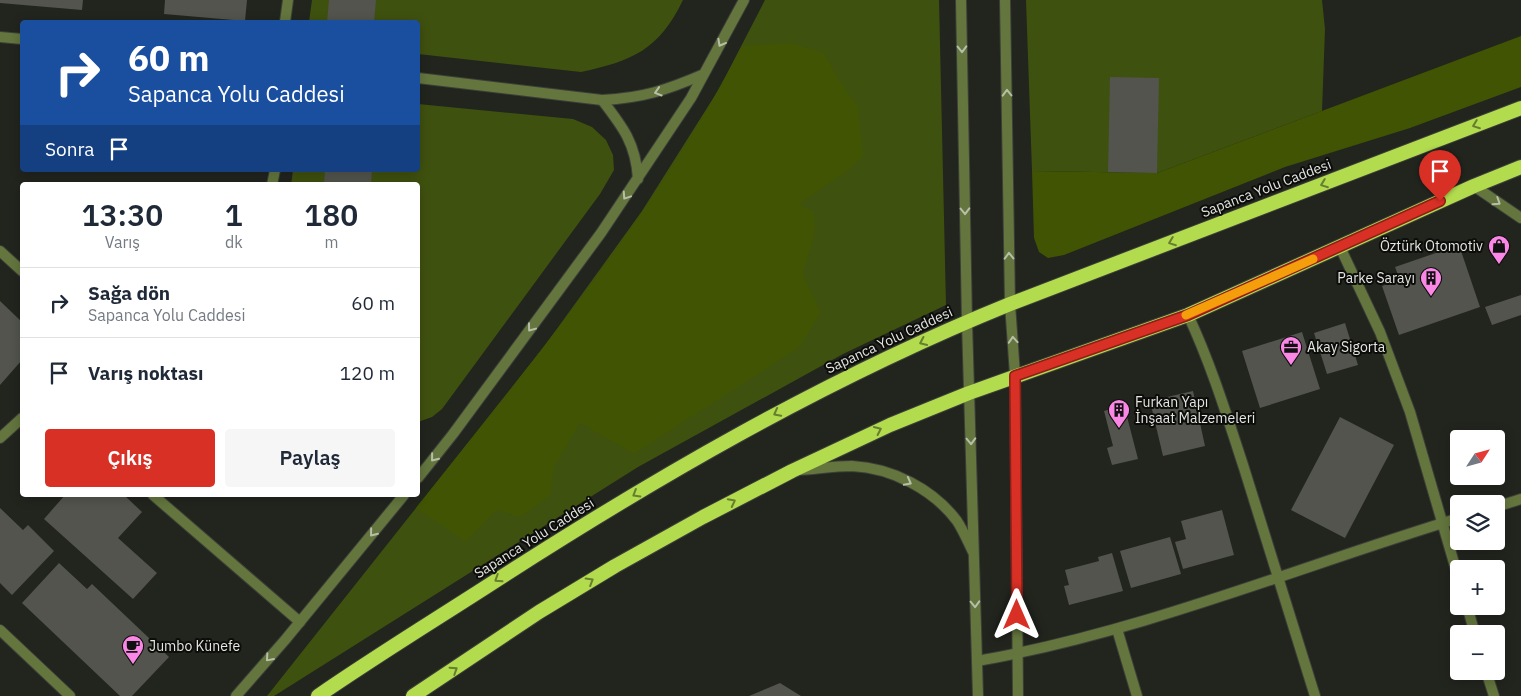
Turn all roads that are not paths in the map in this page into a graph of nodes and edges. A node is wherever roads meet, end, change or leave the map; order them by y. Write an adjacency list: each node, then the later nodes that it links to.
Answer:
1 (288, 0): 5 (street)
2 (744, 0): 8 (street, one-way to 8)
3 (961, 0): 21 (street, one-way to 21)
4 (1005, 0): 19 (street, one-way to 4)
5 (285, 20)
6 (0, 37): 7 (street)
7 (20, 39)
8 (704, 74): 10 (street, one-way to 10); 13 (street)
9 (420, 78): 10 (street)
10 (602, 100): 13 (street)
11 (1521, 108): 19 (highway, Sapanca Yolu Caddesi, one-way to 19)
12 (1521, 167): 14 (highway)
13 (638, 179): 27 (street, one-way to 27)
14 (1474, 186): 15 (street, one-way to 15); 16 (highway)
15 (1521, 218)
16 (1340, 247): 20 (highway); 33 (street)
17 (0, 251): 18 (street)
18 (20, 269)
19 (1010, 304): 21 (highway, Sapanca Yolu Caddesi); 22 (street, one-way to 19)
20 (1188, 315): 22 (highway); 36 (street)
21 (967, 322): 23 (street); 45 (highway, Sapanca Yolu Caddesi, one-way to 45)
22 (1015, 376): 23 (highway); 40 (street)
23 (969, 392): 26 (highway, one-way to 23); 34 (street, one-way to 34)
24 (20, 420): 25 (street)
25 (0, 438)
26 (792, 471): 34 (street, one-way to 34); 46 (highway, one-way to 26)
27 (420, 475)
28 (155, 497): 37 (street)
29 (402, 497): 37 (street, one-way to 37)
30 (1521, 499): 31 (street)
31 (1505, 504)
32 (1450, 521): 33 (street)
33 (1442, 523): 35 (street); 36 (street)
34 (974, 555): 41 (street, one-way to 41)
35 (1453, 560)
36 (1279, 577): 38 (street); 50 (street)
37 (300, 622): 44 (street, one-way to 44)
38 (1117, 629): 40 (street); 49 (street)
39 (0, 630): 43 (street)
40 (1017, 654): 41 (street); 48 (street)
41 (977, 661): 47 (street)
42 (1489, 680): 51 (street)
43 (70, 696)
44 (236, 696)
45 (318, 696)
46 (413, 696)
47 (978, 696)
48 (1018, 696)
49 (1137, 696)
50 (1315, 696)
51 (1494, 696)

